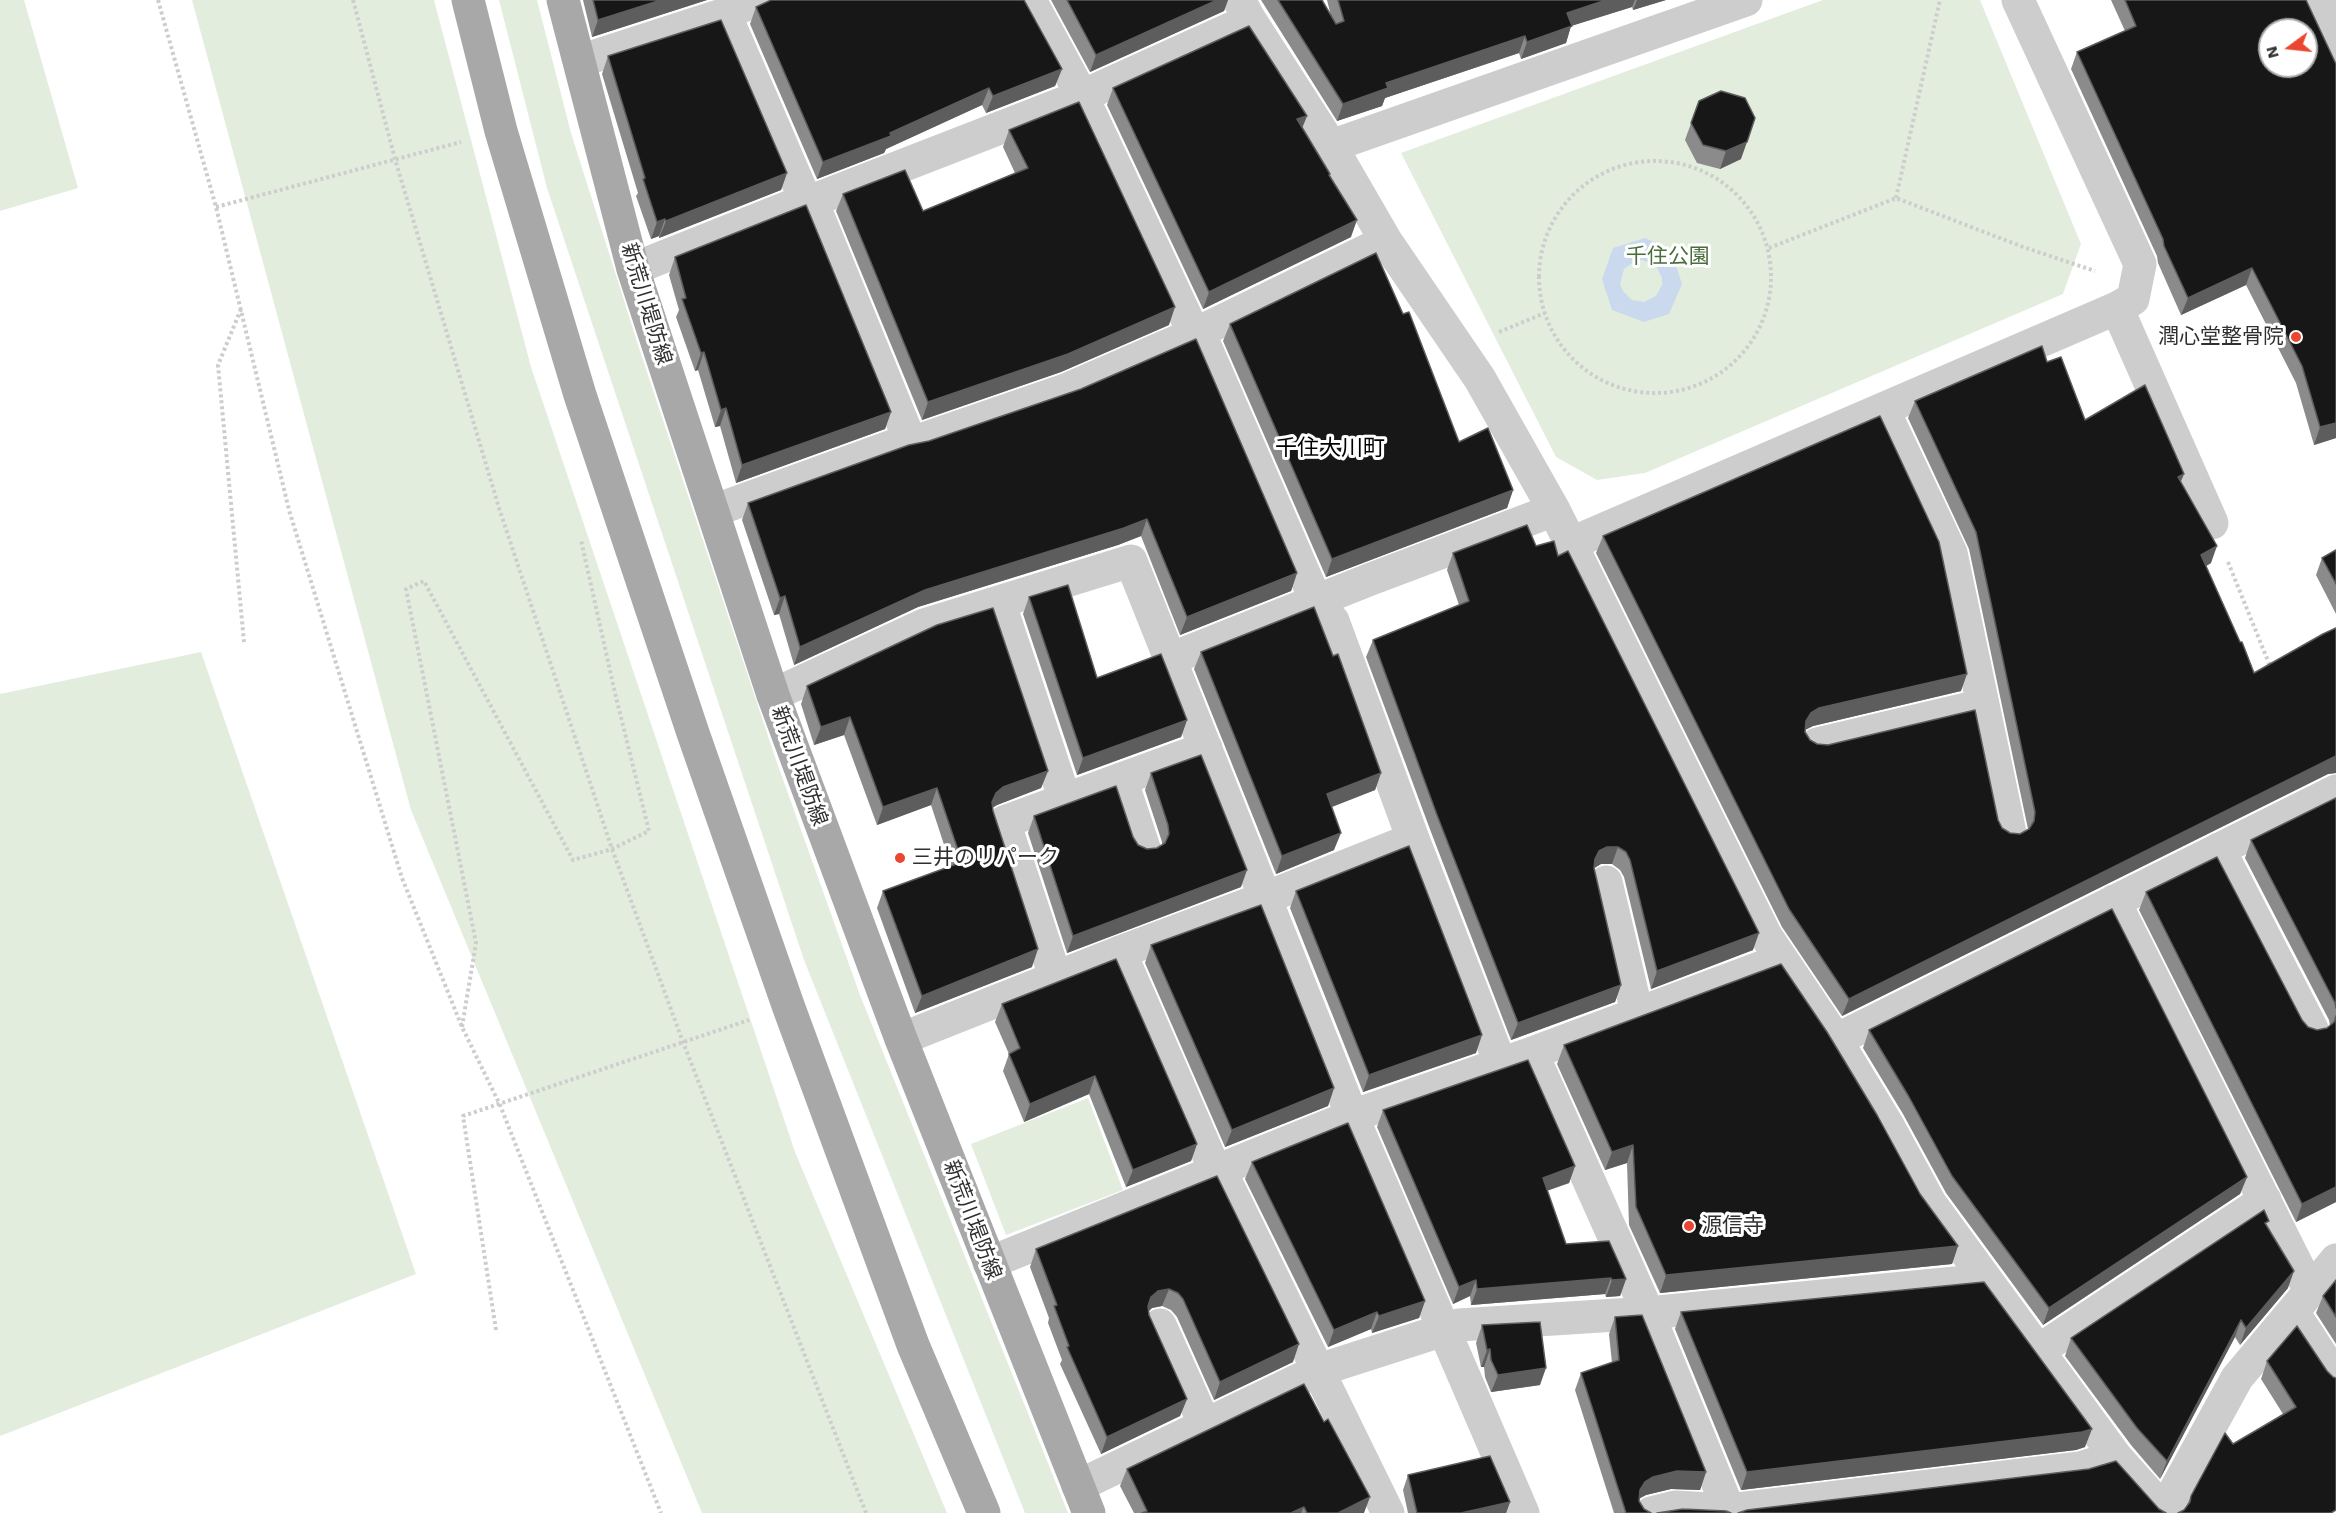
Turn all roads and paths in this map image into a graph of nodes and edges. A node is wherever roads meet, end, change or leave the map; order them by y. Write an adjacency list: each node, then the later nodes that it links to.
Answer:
1 (158, 0): 20 (path)
2 (353, 0): 17 (path)
3 (468, 0): 87 (main road)
4 (563, 0): 14 (main road, 新荒川堤防線)
5 (757, 0): 12 (street)
6 (1030, 0): 15 (street)
7 (1746, 0): 16 (street)
8 (1940, 0): 18 (path)
9 (2018, 0): 24 (street)
10 (2320, 0): 13 (street)
11 (1244, 10): 15 (street); 16 (street)
12 (725, 14): 14 (street); 19 (street)
13 (2336, 45)
14 (580, 61): 23 (main road, 新荒川堤防線)
15 (1082, 96): 19 (street); 26 (street)
16 (1331, 146): 21 (street)
17 (395, 159): 20 (path); 49 (path)
18 (1896, 198): 22 (path); 24 (path)
19 (810, 202): 23 (street); 28 (street)
20 (216, 207): 25 (path)
21 (1386, 241): 26 (street); 29 (street)
22 (1768, 248): 22 (path)
23 (633, 268): 30 (main road, 新荒川堤防線)
24 (2126, 296): 27 (street); 31 (street)
25 (241, 308): 36 (path); 58 (path)
26 (1199, 332): 28 (street); 34 (street)
27 (1883, 409): 33 (street); 40 (street)
28 (910, 441): 30 (street)
29 (1554, 510): 33 (street); 34 (street)
30 (713, 511): 39 (main road, 新荒川堤防線)
31 (2212, 523): 38 (path)
32 (579, 532): 49 (path)
33 (1572, 543): 55 (street)
34 (1316, 601): 37 (street); 47 (street)
35 (999, 602): 37 (street); 39 (street); 45 (street)
36 (244, 642)
37 (1170, 659): 42 (street)
38 (2274, 676)
39 (773, 695): 60 (main road, 新荒川堤防線)
40 (1983, 705): 41 (street); 46 (street)
41 (1816, 744)
42 (1206, 748): 43 (street); 52 (street)
43 (1121, 779): 45 (street); 48 (street)
44 (2336, 791): 50 (street)
45 (1065, 800): 56 (street)
46 (2010, 833)
47 (1413, 839): 52 (street); 64 (street)
48 (1144, 848)
49 (612, 849): 58 (path); 62 (path)
50 (2219, 849): 53 (street); 59 (street)
51 (1606, 882): 57 (street)
52 (1265, 898): 54 (street); 66 (street)
53 (2114, 901): 61 (street); 68 (street)
54 (1120, 952): 56 (street); 67 (street)
55 (1781, 960): 57 (street); 61 (street)
56 (1056, 979): 60 (street)
57 (1637, 1013): 63 (street)
58 (462, 1027): 65 (path)
59 (2312, 1029)
60 (901, 1039): 70 (main road, 新荒川堤防線)
61 (1836, 1040): 71 (street)
62 (683, 1042): 65 (path); 86 (path)
63 (1532, 1053): 64 (street); 73 (street)
64 (1500, 1063): 66 (street)
65 (500, 1105): 75 (path); 85 (path)
66 (1352, 1116): 67 (street); 76 (street)
67 (1220, 1170): 70 (street); 78 (street)
68 (2265, 1200): 72 (street); 77 (street)
69 (2336, 1260): 72 (street)
70 (989, 1263): 82 (main road, 新荒川堤防線)
71 (1986, 1280): 73 (street); 77 (street)
72 (2301, 1301): 79 (street); 84 (street)
73 (1648, 1313): 76 (street); 83 (street)
74 (1160, 1325): 80 (street)
75 (496, 1330)
76 (1445, 1330): 78 (street); 89 (street)
77 (2038, 1351): 81 (street)
78 (1318, 1370): 80 (street); 88 (street)
79 (2336, 1378)
80 (1204, 1425): 82 (street)
81 (2116, 1457): 83 (street); 84 (street)
82 (1083, 1500)
83 (1730, 1511): 90 (street)
84 (2165, 1512)
85 (661, 1513)
86 (866, 1513)
87 (984, 1513)
88 (1388, 1513)
89 (1524, 1513)
90 (1652, 1513)

